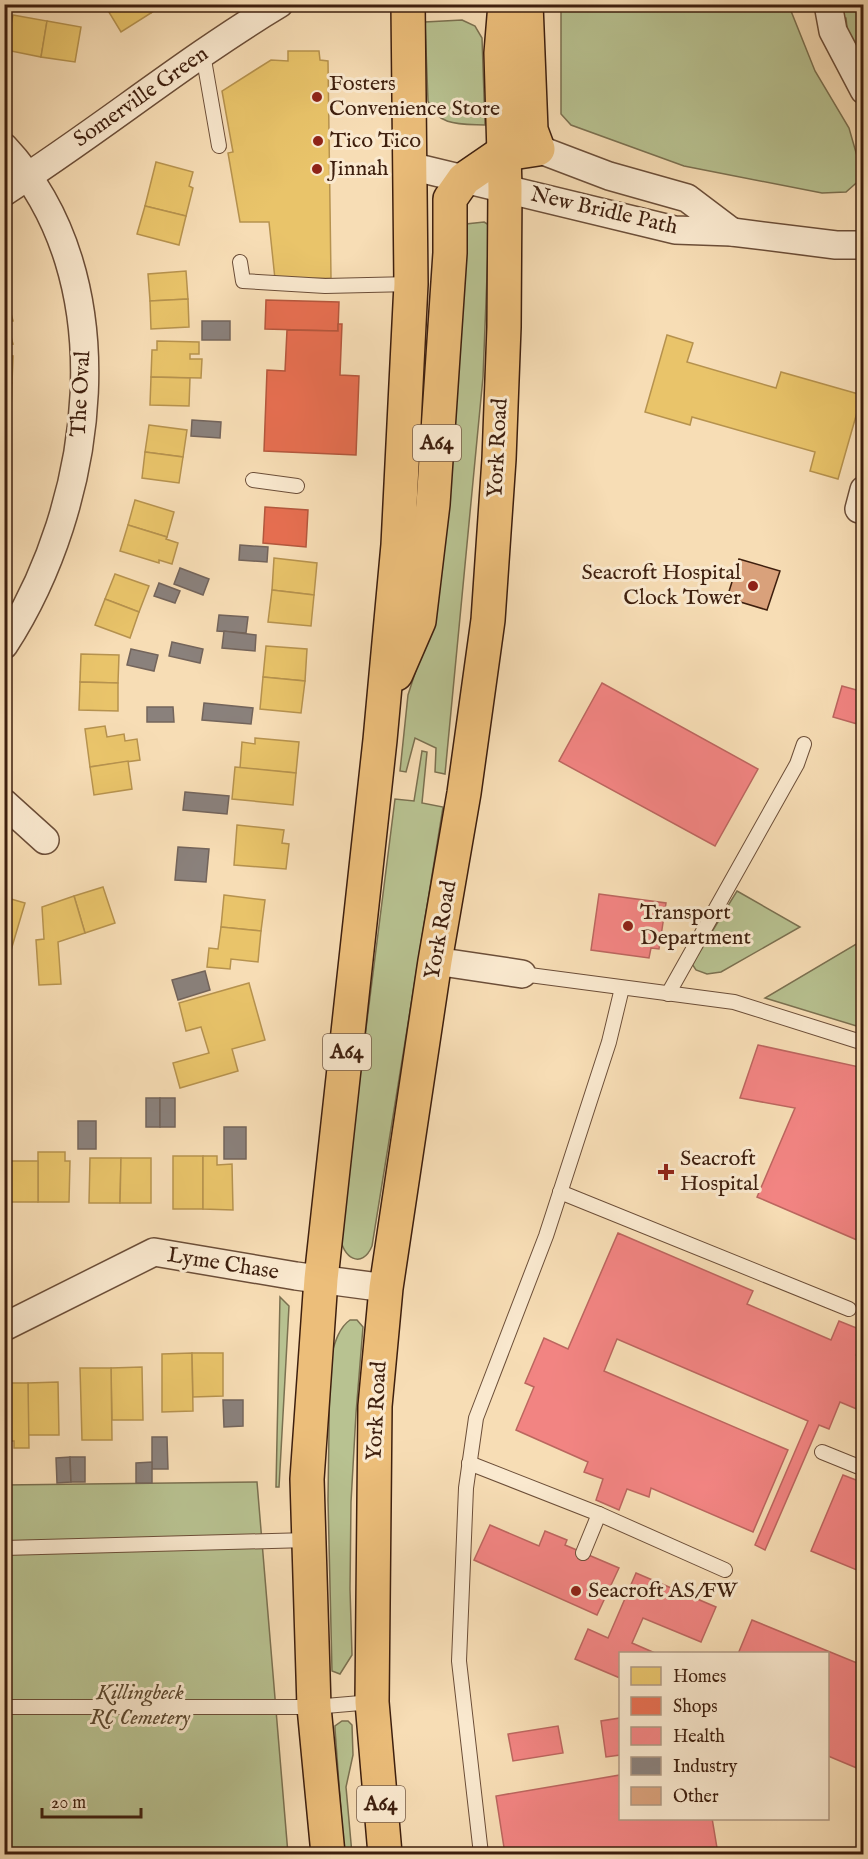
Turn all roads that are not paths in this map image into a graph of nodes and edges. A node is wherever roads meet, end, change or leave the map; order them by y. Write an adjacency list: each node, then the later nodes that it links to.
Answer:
1 (279, 4): 6 (street, Somerville Green)
2 (408, 4): 12 (highway, A64)
3 (505, 4): 11 (highway, York Road / A64)
4 (526, 4): 10 (highway)
5 (828, 4): 7 (street)
6 (203, 54): 8 (lane); 13 (street, Somerville Green)
7 (864, 90)
8 (219, 146)
9 (4, 147): 13 (street, The Oval)
10 (538, 149): 11 (highway, A64); 17 (street, New Bridle Path)
11 (504, 154): 14 (highway, A64); 15 (highway, York Road / A64)
12 (410, 166): 14 (street, New Bridle Path); 20 (highway, A64)
13 (28, 177): 16 (street, Somerville Green); 23 (street, The Oval)
14 (464, 179): 15 (street, New Bridle Path); 24 (highway, A64)
15 (505, 188): 17 (street, New Bridle Path); 28 (highway, York Road / A64)
16 (4, 192)
17 (732, 232): 18 (street)
18 (864, 245)
19 (240, 262): 20 (lane)
20 (411, 284): 24 (highway, A64)
21 (253, 480): 22 (lane)
22 (297, 486)
23 (4, 645)
24 (384, 703): 34 (highway, A64)
25 (804, 744): 31 (lane)
26 (4, 803): 27 (street)
27 (45, 840)
28 (435, 961): 29 (street); 35 (highway, York Road / A64)
29 (522, 974): 30 (lane)
30 (622, 988): 31 (lane); 33 (lane)
31 (668, 994): 32 (lane)
32 (864, 1043)
33 (560, 1192): 36 (lane); 39 (lane)
34 (321, 1279): 35 (street, Lyme Chase); 37 (street, Lyme Chase); 42 (highway, A64)
35 (386, 1288): 46 (highway, York Road / A64)
36 (849, 1309)
37 (4, 1327)
38 (822, 1452): 40 (lane)
39 (469, 1463): 41 (lane); 51 (lane)
40 (864, 1468)
41 (599, 1515): 44 (lane); 45 (lane)
42 (308, 1540): 43 (lane); 48 (highway, A64)
43 (4, 1548)
44 (583, 1552)
45 (725, 1570)
46 (372, 1702): 48 (lane); 50 (highway, York Road / A64)
47 (4, 1707): 48 (lane)
48 (314, 1707): 49 (highway, A64)
49 (328, 1854)
50 (385, 1854)
51 (481, 1854)

